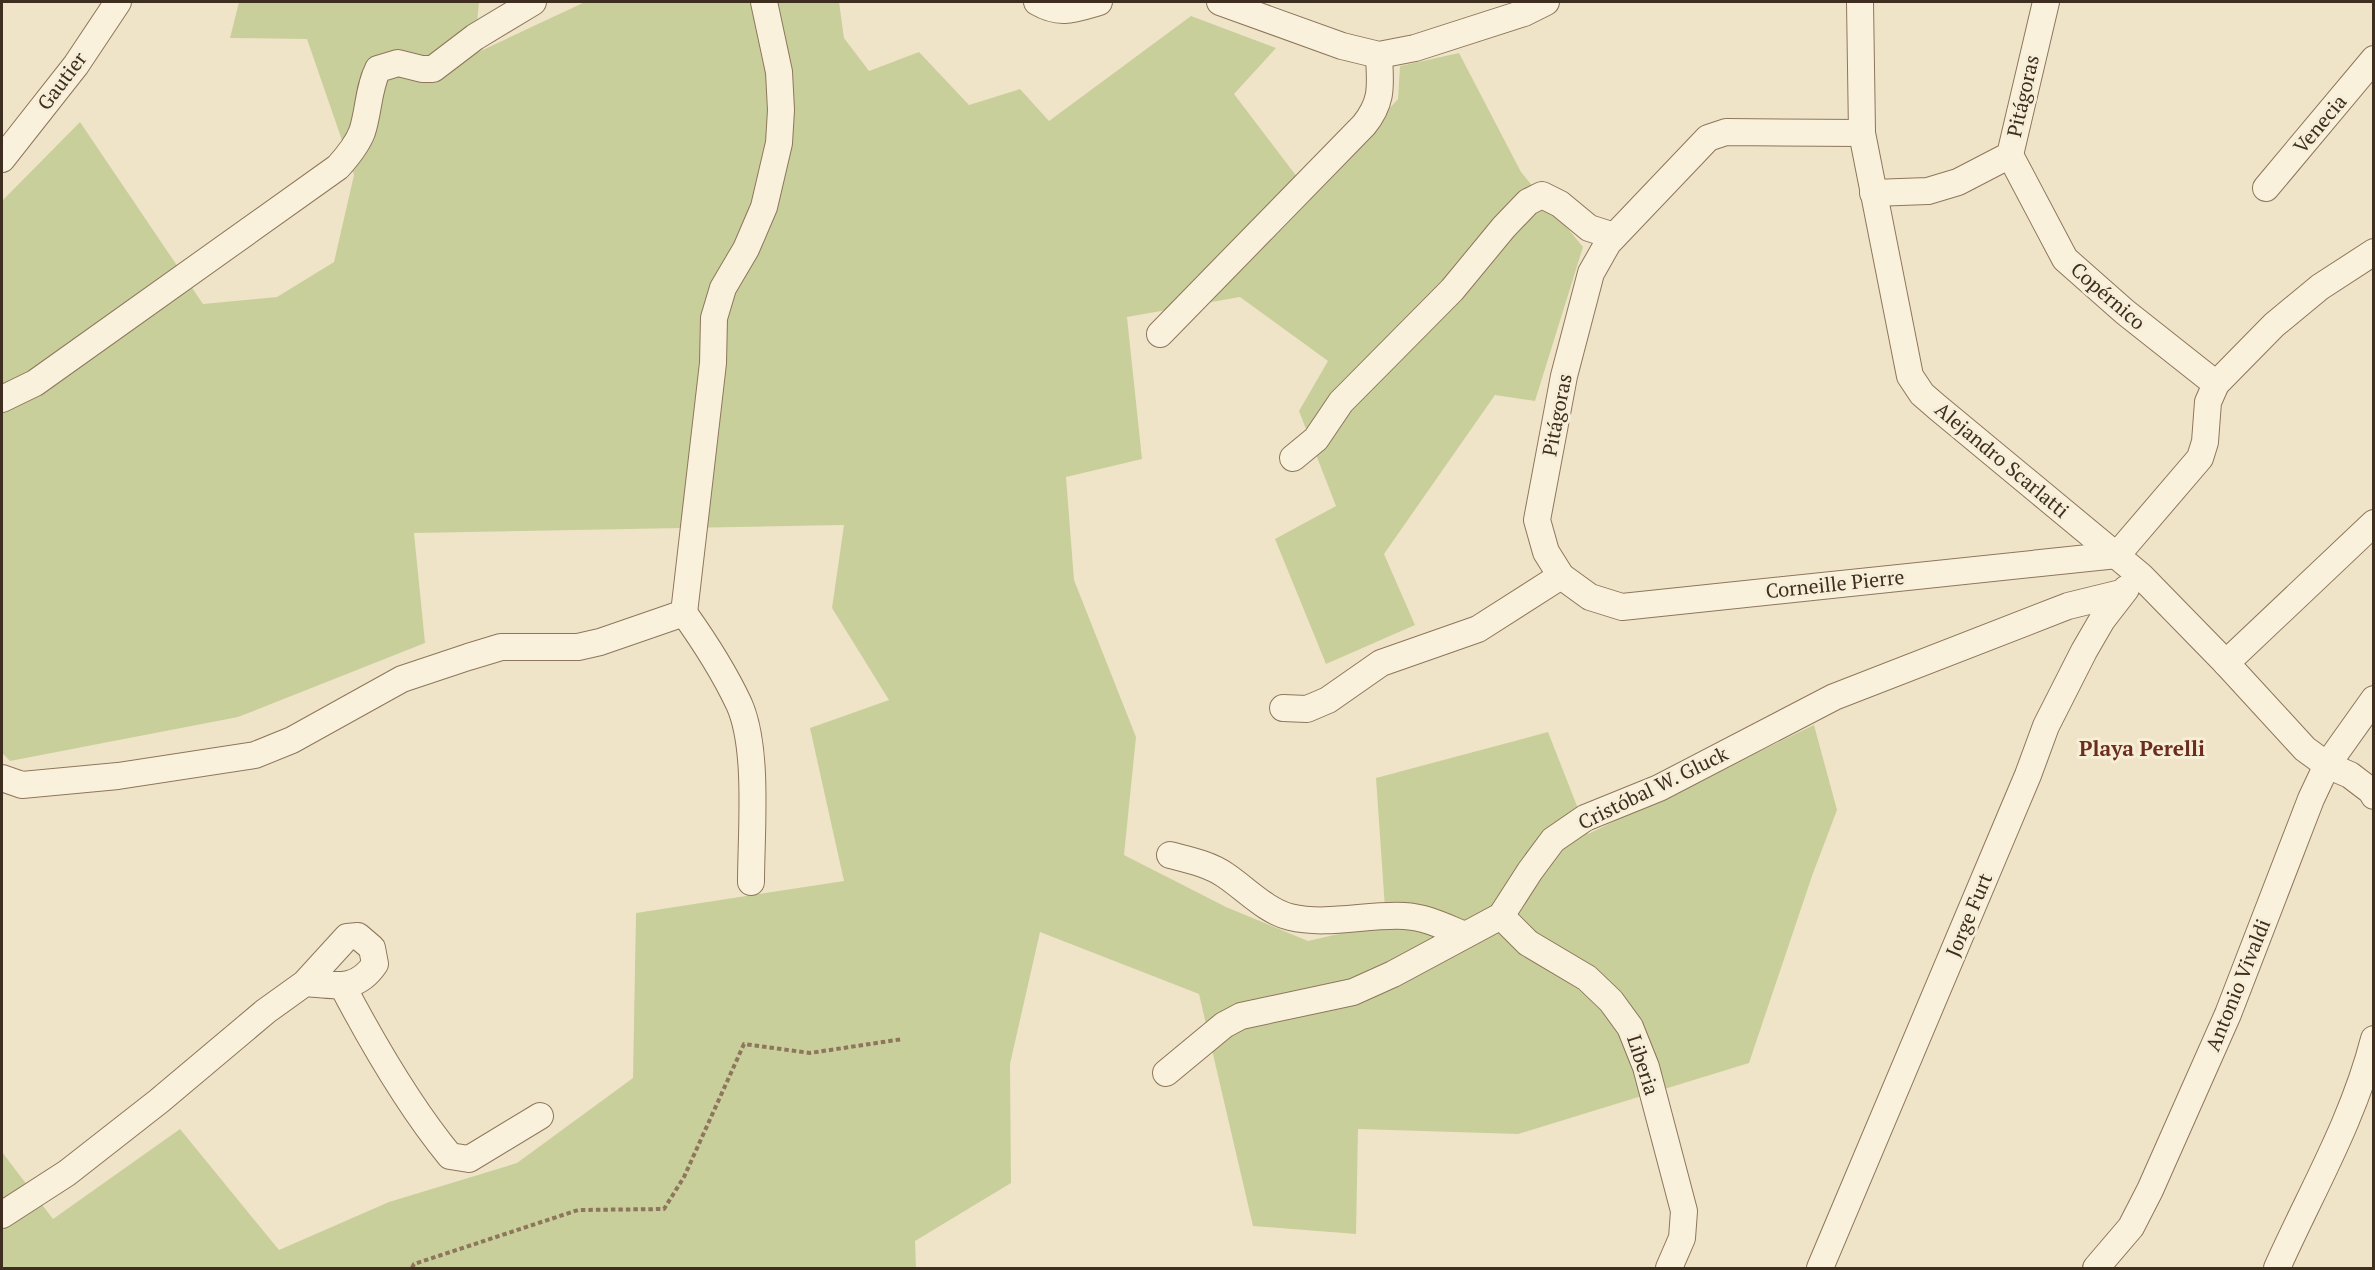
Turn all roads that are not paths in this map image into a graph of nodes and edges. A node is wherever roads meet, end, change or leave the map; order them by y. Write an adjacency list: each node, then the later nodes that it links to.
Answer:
1 (118, 2): 14 (street, Gautier)
2 (533, 2): 21 (street)
3 (764, 2): 28 (street)
4 (1037, 2): 5 (street)
5 (1100, 2)
6 (1220, 2): 10 (street)
7 (1546, 2): 10 (street)
8 (1860, 2): 12 (street, Alejandro Scarlatti)
9 (2046, 2): 13 (street, Pitágoras)
10 (1379, 55): 19 (street)
11 (2373, 59): 15 (street, Venecia)
12 (1862, 133): 16 (street, Alejandro Scarlatti); 17 (street, Pitágoras)
13 (2010, 155): 16 (street, Pitágoras); 20 (street, Copérnico)
14 (2, 159)
15 (2265, 188)
16 (1873, 193): 24 (street, Alejandro Scarlatti)
17 (1614, 237): 22 (street); 25 (street, Pitágoras)
18 (2373, 252): 20 (street)
19 (1161, 334)
20 (2216, 384): 24 (street)
21 (2, 399)
22 (1293, 458)
23 (2373, 523): 29 (street)
24 (2116, 555): 25 (street, Corneille Pierre); 26 (street, Alejandro Scarlatti)
25 (1561, 576): 31 (street)
26 (2140, 576): 27 (street, Jorge Furt); 29 (street, Alejandro Scarlatti)
27 (2121, 593): 37 (street, Cristóbal W. Gluck); 46 (street, Jorge Furt)
28 (684, 613): 33 (street); 36 (street)
29 (2226, 663): 32 (street, Alejandro Scarlatti)
30 (2373, 699): 32 (street, Antonio Vivaldi)
31 (1283, 708)
32 (2327, 765): 34 (street, Alejandro Scarlatti); 47 (street, Antonio Vivaldi)
33 (2, 778)
34 (2373, 796)
35 (1170, 855): 38 (street)
36 (751, 882)
37 (1501, 916): 38 (street, Cristóbal W. Gluck); 45 (street, Liberia)
38 (1465, 935): 42 (street, Cristóbal W. Gluck)
39 (305, 983): 40 (street); 40 (street); 44 (street)
40 (342, 985): 43 (street)
41 (2373, 1039): 48 (street)
42 (1166, 1073)
43 (540, 1116)
44 (2, 1215)
45 (1669, 1269)
46 (1820, 1269)
47 (2096, 1269)
48 (2277, 1269)

